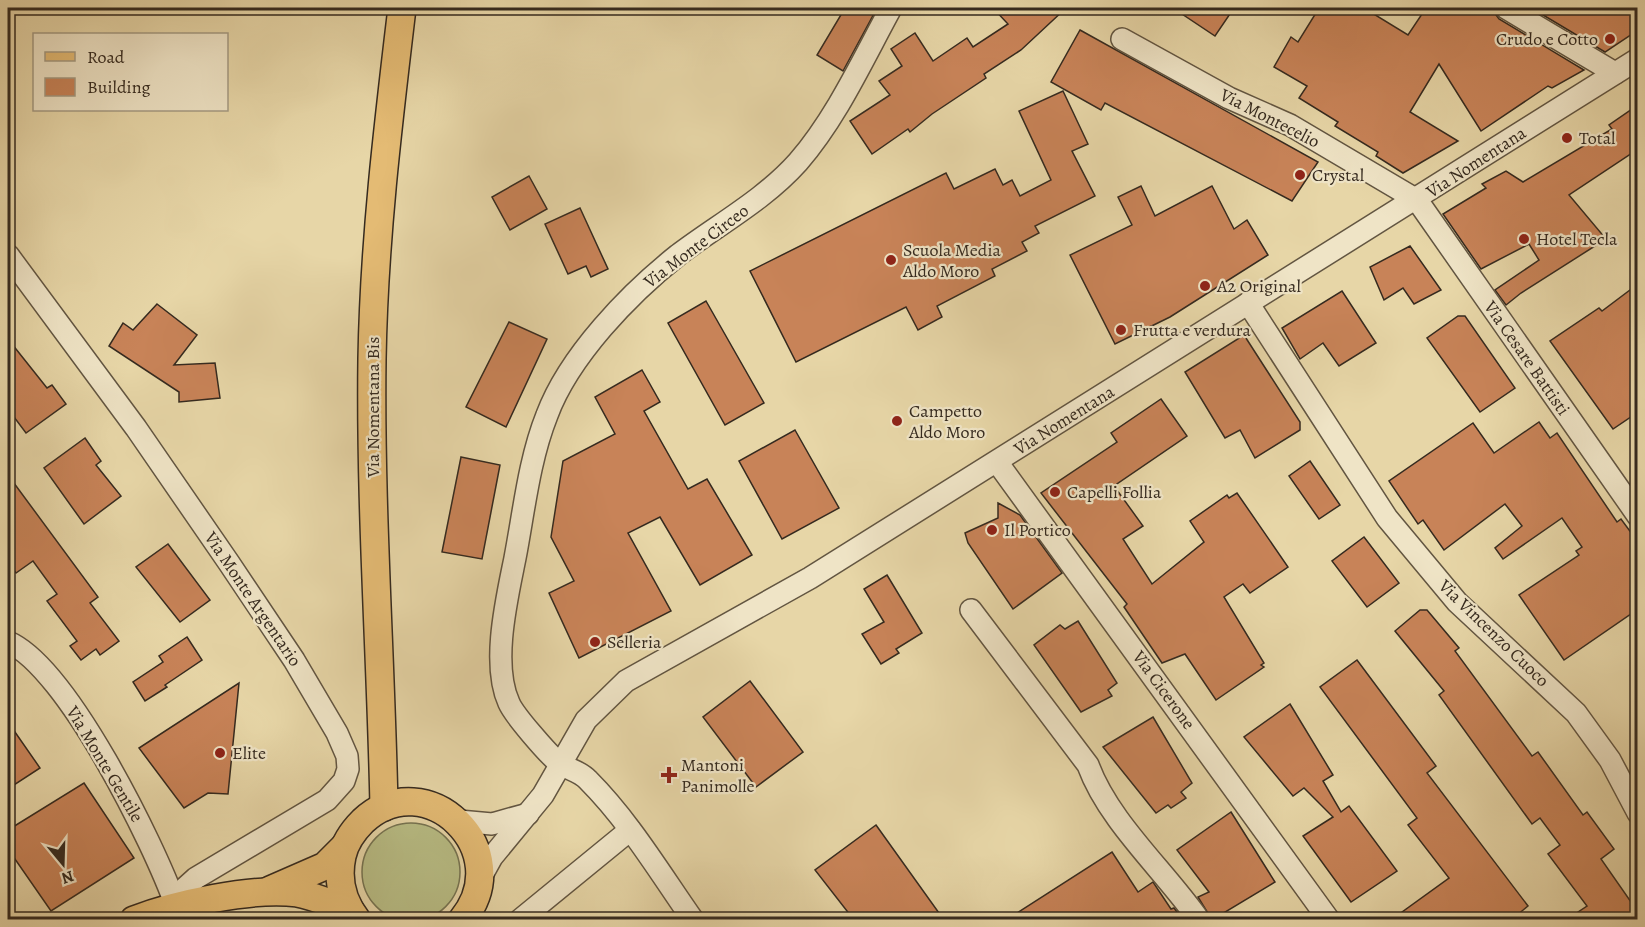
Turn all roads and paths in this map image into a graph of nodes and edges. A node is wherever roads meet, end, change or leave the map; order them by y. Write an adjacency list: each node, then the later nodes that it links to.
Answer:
1 (402, 8): 15 (main road, Via Nomentana Bis)
2 (891, 8): 14 (street, Via Monte Circeo)
3 (1506, 8): 6 (street)
4 (1122, 39): 7 (street, Via Montecelio)
5 (1638, 59): 6 (street, Via Nomentana)
6 (1615, 73): 7 (street, Via Nomentana)
7 (1417, 200): 9 (street, Via Nomentana); 11 (street, Via Cesare Battisti)
8 (8, 255): 23 (street, Via Monte Argentario)
9 (1248, 303): 10 (street, Via Nomentana); 16 (street, Via Vincenzo Cuoco)
10 (997, 462): 14 (street, Via Nomentana); 30 (street, Via Cicerone)
11 (1638, 516)
12 (971, 610): 29 (street)
13 (8, 642): 23 (street, Via Monte Gentile)
14 (560, 763): 17 (street, Via Nomentana); 19 (street, Via Monte Circeo)
15 (384, 807): 18 (main road); 20 (main road)
16 (1638, 813)
17 (528, 814): 18 (street); 21 (street, Via Nomentana)
18 (459, 821): 21 (main road)
19 (630, 830): 27 (street); 28 (street, Via Monte Circeo)
20 (344, 846): 22 (main road); 24 (main road)
21 (481, 877): 26 (main road)
22 (263, 892): 23 (main road); 24 (main road)
23 (176, 906): 25 (main road)
24 (355, 917)
25 (134, 920)
26 (462, 920)
27 (520, 920)
28 (693, 920)
29 (1198, 920)
30 (1329, 920)

